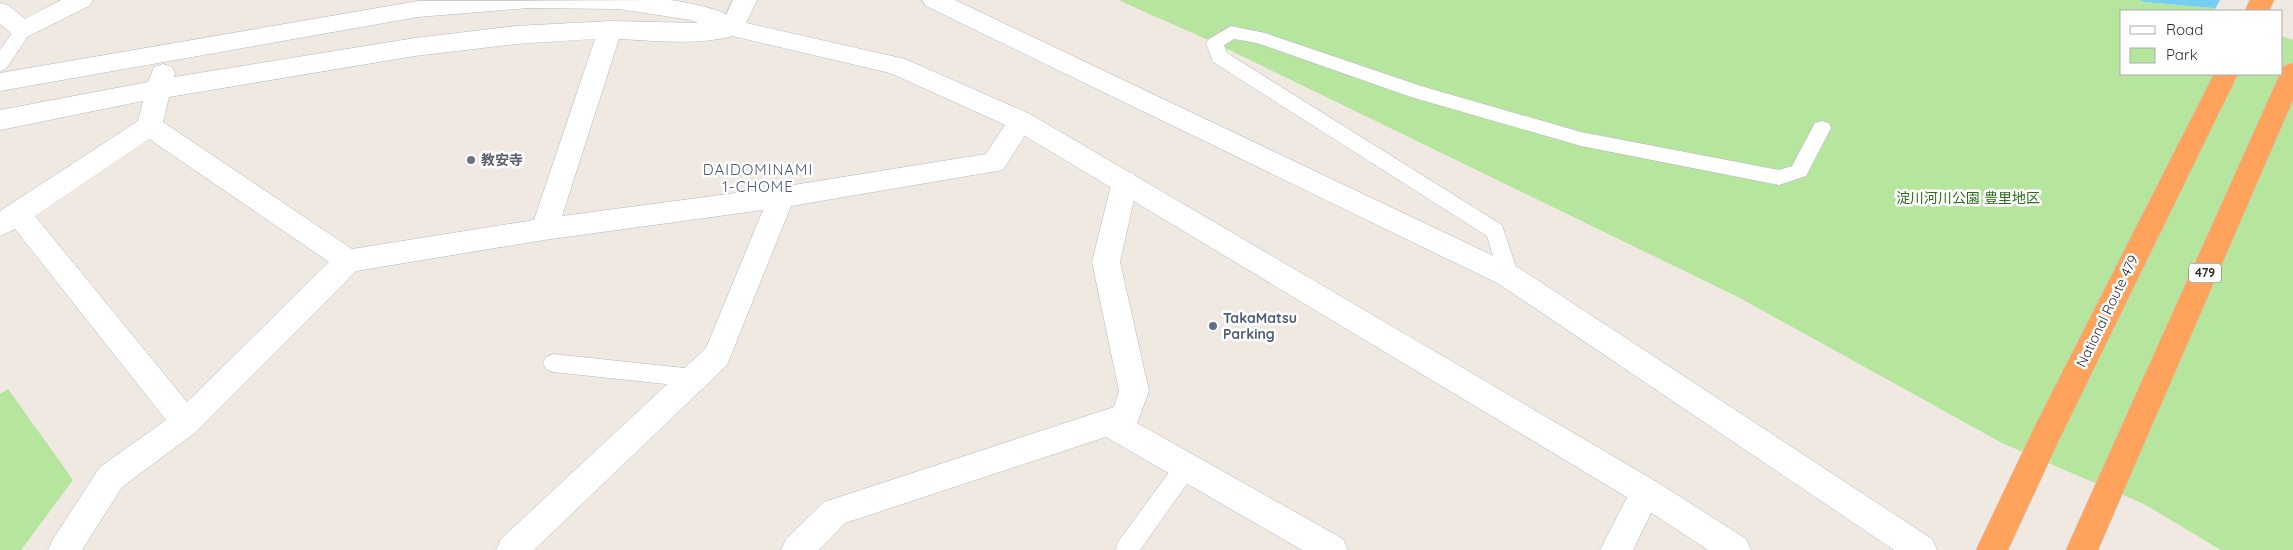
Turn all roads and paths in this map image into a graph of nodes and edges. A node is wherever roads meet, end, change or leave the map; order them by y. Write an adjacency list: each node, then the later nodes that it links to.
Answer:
1 (81, 0): 6 (street)
2 (745, 0): 5 (street)
3 (934, 0): 23 (street)
4 (0, 11): 6 (street)
5 (732, 28): 7 (street); 8 (street); 15 (street)
6 (23, 30): 9 (lane)
7 (610, 30): 13 (street); 21 (street)
8 (168, 53): 12 (street); 13 (street)
9 (0, 64)
10 (2293, 72): 39 (highway, 479)
11 (2225, 75): 38 (highway, National Route 479)
12 (0, 82)
13 (159, 89): 14 (street); 16 (street)
14 (0, 120)
15 (1021, 121): 18 (street); 19 (street)
16 (149, 126): 20 (street); 22 (street)
17 (1822, 128): 23 (lane)
18 (1124, 180): 26 (street); 29 (street)
19 (781, 197): 21 (street); 25 (street)
20 (9, 219): 27 (street)
21 (544, 229): 22 (street)
22 (348, 261): 27 (street)
23 (1509, 276): 37 (street)
24 (553, 363): 25 (lane)
25 (694, 378): 31 (street)
26 (1107, 422): 28 (street); 32 (street)
27 (186, 423): 30 (street)
28 (1186, 466): 33 (lane); 34 (street)
29 (1646, 492): 35 (street); 36 (street)
30 (64, 550)
31 (512, 550)
32 (797, 550)
33 (1126, 550)
34 (1332, 550)
35 (1616, 550)
36 (1735, 550)
37 (1921, 550)
38 (1992, 550)
39 (2082, 550)

